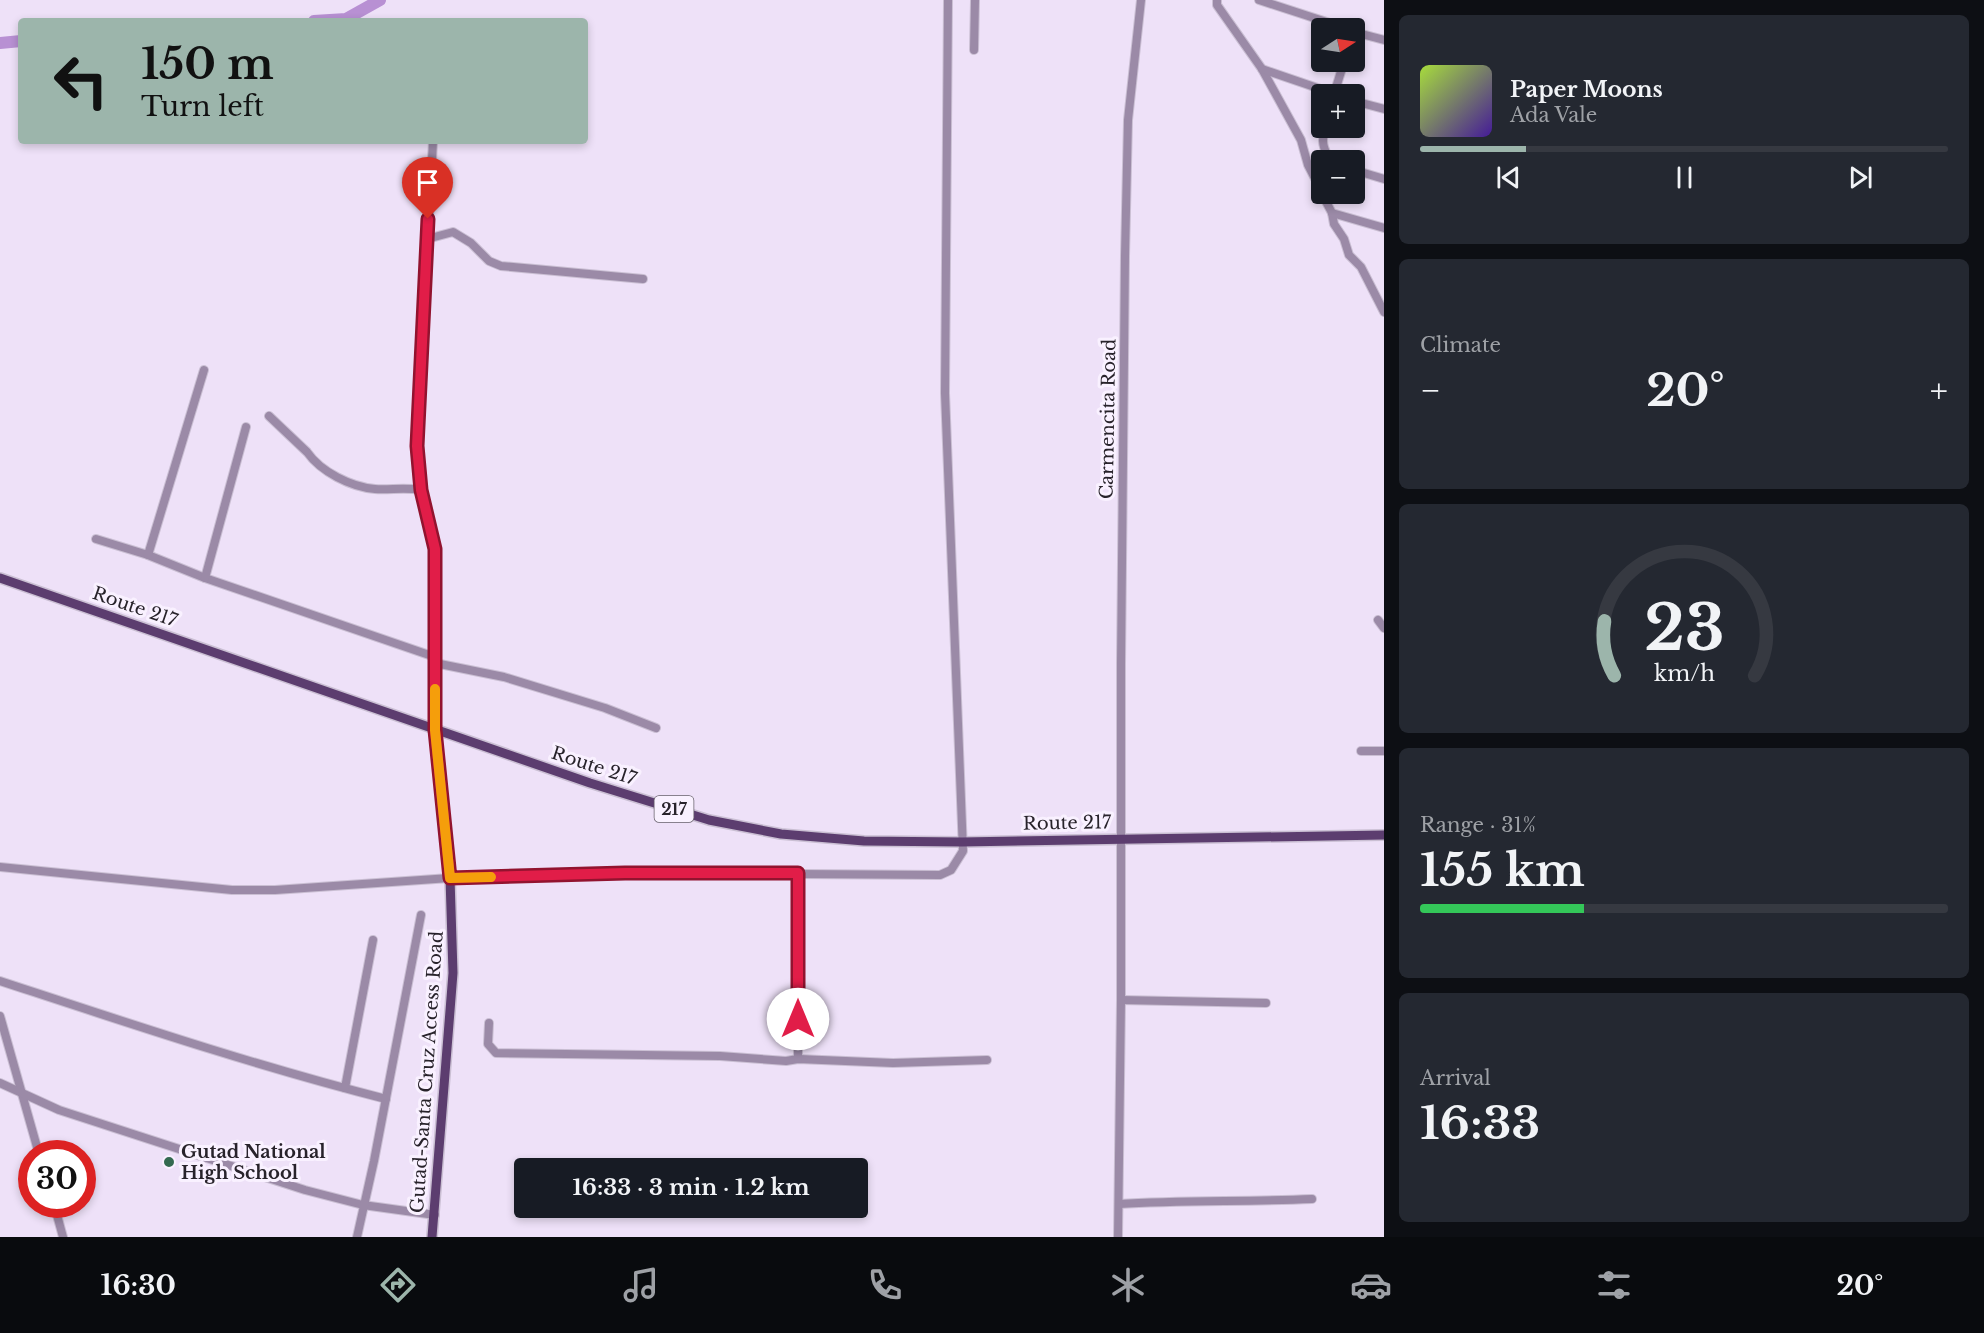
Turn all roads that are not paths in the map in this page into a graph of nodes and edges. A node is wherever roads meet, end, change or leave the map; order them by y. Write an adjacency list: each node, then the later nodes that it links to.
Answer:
1 (948, 0): 41 (street)
2 (975, 0): 9 (street)
3 (1141, 0): 40 (street, Carmencita Road)
4 (1218, 0): 10 (street)
5 (1259, 0): 6 (street)
6 (1314, 18)
7 (1365, 35): 8 (street)
8 (1384, 40)
9 (974, 50)
10 (1262, 69): 11 (street); 15 (street)
11 (1311, 86)
12 (1365, 104): 13 (street)
13 (1384, 110)
14 (433, 144): 21 (street)
15 (1311, 171)
16 (1365, 173): 17 (street)
17 (1384, 179)
18 (1328, 204): 19 (street)
19 (1332, 213): 20 (street); 23 (street)
20 (1384, 228)
21 (427, 239): 22 (street); 27 (street)
22 (643, 279)
23 (1384, 312)
24 (204, 370): 29 (street)
25 (269, 416): 27 (street)
26 (246, 427): 31 (street)
27 (421, 490): 34 (street)
28 (96, 538): 29 (street)
29 (148, 555): 31 (street)
30 (0, 578): 36 (main road, Route 217 / 217)
31 (205, 578): 34 (street)
32 (1378, 620): 33 (street)
33 (1384, 628)
34 (435, 660): 35 (street); 36 (street)
35 (656, 728)
36 (435, 730): 41 (main road, Route 217 / 217); 44 (main road, Gutad-Santa Cruz Access Road)
37 (1361, 751): 38 (street)
38 (1384, 751)
39 (1384, 836): 40 (main road, Route 217 / 217)
40 (1122, 838): 41 (main road, Route 217 / 217); 48 (street, Carmencita Road)
41 (962, 842): 43 (street)
42 (0, 867): 44 (street)
43 (798, 873): 44 (street); 52 (street)
44 (450, 878): 62 (main road, Gutad-Santa Cruz Access Road)
45 (421, 915): 57 (street)
46 (374, 940): 55 (street)
47 (0, 981): 55 (street)
48 (1121, 1000): 49 (street); 61 (street, Carmencita Road)
49 (1266, 1003)
50 (0, 1016): 56 (street)
51 (489, 1023): 52 (street)
52 (798, 1059): 53 (street)
53 (987, 1060)
54 (0, 1083): 56 (street)
55 (345, 1088): 57 (street)
56 (21, 1093): 58 (street); 60 (street)
57 (386, 1099): 60 (street)
58 (35, 1140)
59 (1312, 1199): 61 (street)
60 (363, 1204): 62 (street); 65 (street)
61 (1119, 1204): 67 (street, Carmencita Road)
62 (435, 1215): 66 (main road, Gutad-Santa Cruz Access Road)
63 (58, 1218): 64 (street)
64 (63, 1237)
65 (357, 1237)
66 (432, 1237)
67 (1118, 1237)

